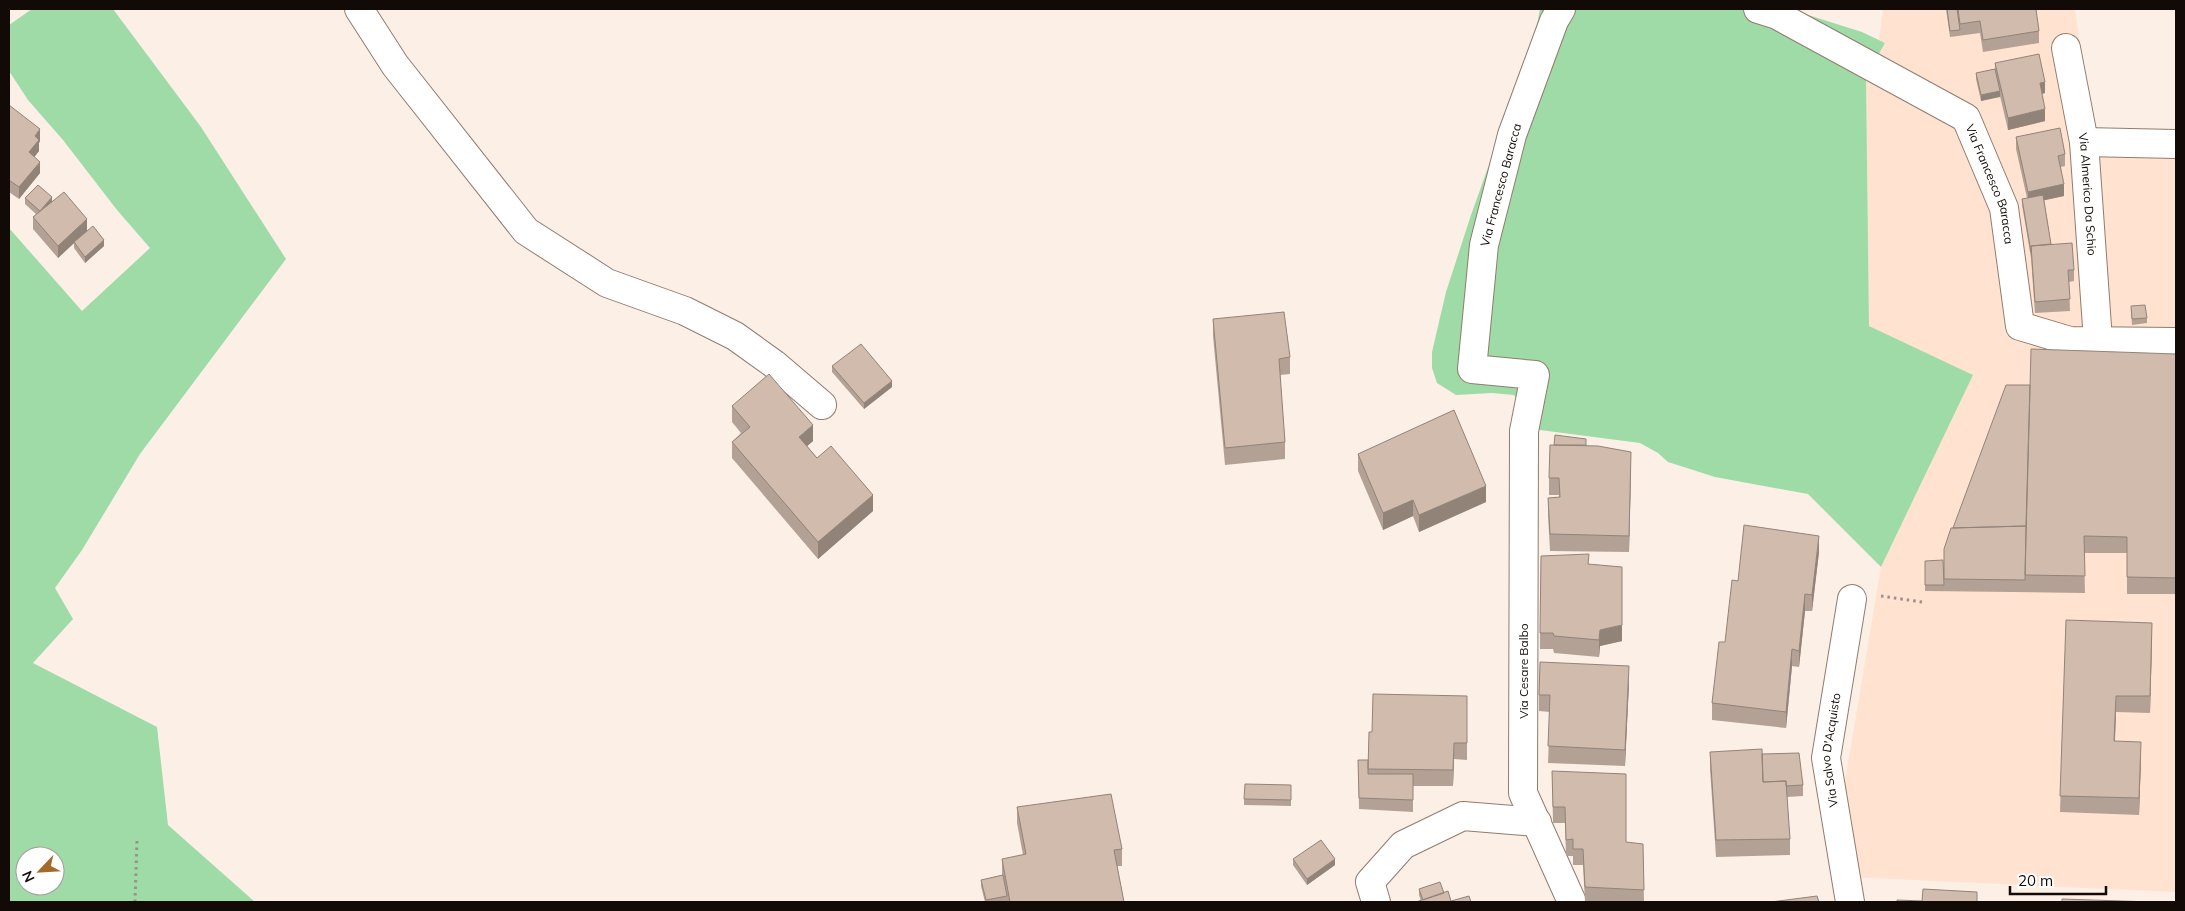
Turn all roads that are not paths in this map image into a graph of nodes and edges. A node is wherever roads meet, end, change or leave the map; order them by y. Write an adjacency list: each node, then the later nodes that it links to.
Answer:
1 (359, 9): 9 (street)
2 (1561, 9): 10 (street, Via Francesco Baracca)
3 (1758, 9): 7 (street, Via Francesco Baracca)
4 (2066, 48): 5 (street, Via Almerico Da Schio)
5 (2084, 142): 6 (street); 7 (street, Via Almerico Da Schio)
6 (2176, 144)
7 (2098, 341): 8 (street, Via Francesco Baracca)
8 (2176, 342)
9 (822, 405)
10 (1524, 430): 12 (street, Via Cesare Balbo)
11 (1852, 599): 15 (street, Via Salvo D'Acquisto)
12 (1536, 822): 13 (street); 14 (street, Via Cesare Balbo)
13 (1376, 902)
14 (1572, 902)
15 (1850, 902)

